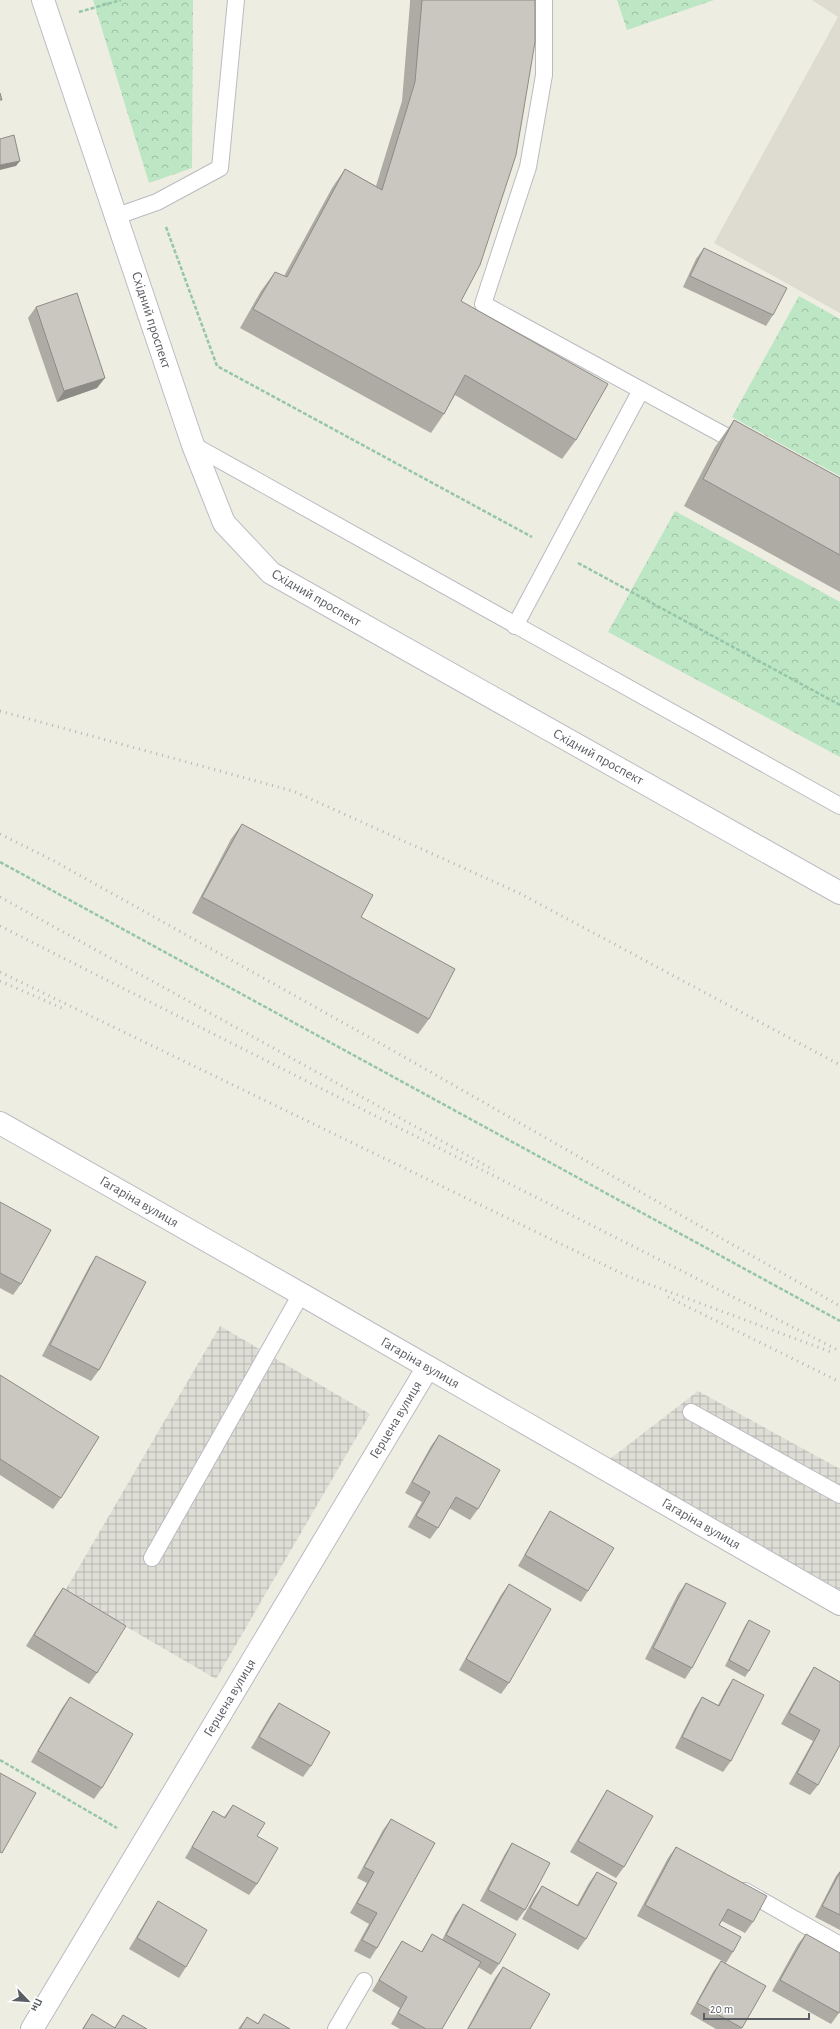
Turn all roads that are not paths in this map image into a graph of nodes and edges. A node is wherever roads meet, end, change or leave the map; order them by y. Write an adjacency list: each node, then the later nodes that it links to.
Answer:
1 (43, 0): 4 (street, Східний проспект)
2 (236, 0): 4 (lane)
3 (544, 0): 5 (lane)
4 (117, 216): 6 (street, Східний проспект)
5 (641, 390): 7 (lane); 8 (lane)
6 (193, 445): 8 (lane); 10 (street, Східний проспект)
7 (755, 452)
8 (515, 626): 9 (lane)
9 (840, 806)
10 (840, 893)
11 (0, 1123): 12 (street, Гагаріна вулиця)
12 (301, 1294): 13 (street, Гагаріна вулиця); 16 (lane)
13 (428, 1367): 17 (street, Гагаріна вулиця); 21 (street, Герцена вулиця)
14 (691, 1412): 15 (lane)
15 (840, 1495)
16 (152, 1558)
17 (840, 1604)
18 (730, 1882): 19 (lane)
19 (840, 1945)
20 (364, 1980): 22 (lane)
21 (32, 2029)
22 (336, 2029)

